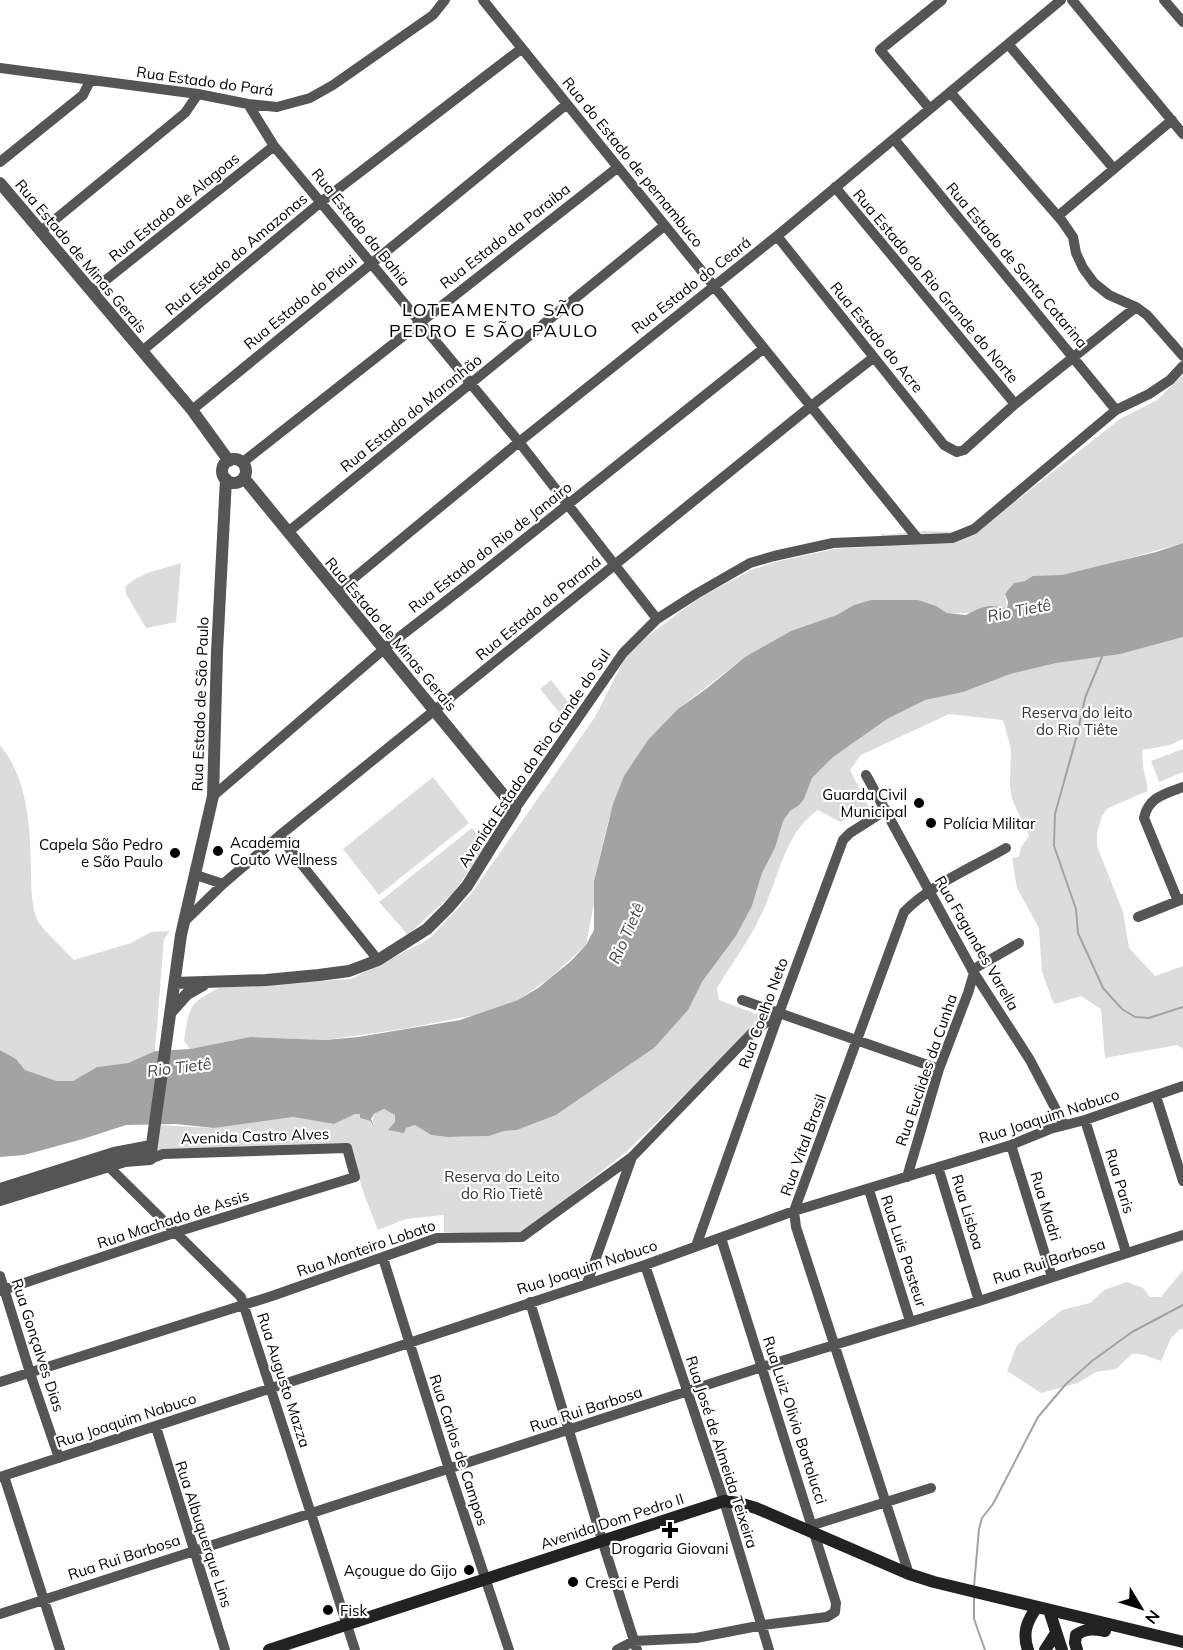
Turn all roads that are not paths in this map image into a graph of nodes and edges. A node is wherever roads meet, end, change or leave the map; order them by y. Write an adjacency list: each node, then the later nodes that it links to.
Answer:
1 (445, 0): 14 (street, Rua Estado do Pará)
2 (483, 0): 9 (street, Rua do Estado de pernambuco)
3 (942, 0): 16 (street)
4 (1061, 0): 8 (street, Rua Estado do Ceará)
5 (1072, 0): 17 (street)
6 (1164, 0): 7 (street)
7 (1183, 22)
8 (1008, 44): 12 (street, Rua Estado do Ceará); 23 (street)
9 (521, 49): 15 (street, Rua do Estado de pernambuco); 26 (street, Rua Estado do Amazonas)
10 (0, 68): 11 (street, Rua Estado do Pará)
11 (90, 81): 13 (street, Rua Estado do Pará); 21 (street)
12 (950, 92): 16 (street, Rua Estado do Ceará); 27 (street)
13 (198, 94): 14 (street, Rua Estado do Pará); 29 (street)
14 (248, 104): 20 (street, Rua Estado da Bahia)
15 (567, 104): 22 (street, Rua do Estado de pernambuco); 31 (street, Rua Estado do Piaui)
16 (930, 109): 19 (street, Rua Estado do Ceará)
17 (1172, 120): 18 (street); 23 (street)
18 (1183, 134)
19 (894, 139): 25 (street, Rua Estado do Ceará); 38 (street, Rua Estado de Santa Catarina)
20 (274, 146): 26 (street, Rua Estado da Bahia); 33 (street, Rua Estado de Alagoas)
21 (0, 162)
22 (617, 168): 28 (street, Rua do Estado de pernambuco); 35 (street, Rua Estado da Paraiba)
23 (1114, 169): 27 (street)
24 (0, 183): 29 (street, Rua Estado de Minas Gerais)
25 (835, 187): 30 (street, Rua Estado do Ceará); 43 (street, Rua Estado do Rio Grande do Norte)
26 (321, 202): 31 (street, Rua Estado da Bahia); 37 (street, Rua Estado do Amazonas)
27 (1058, 216): 34 (street)
28 (664, 226): 32 (street, Rua do Estado de pernambuco); 42 (street, Rua Estado do Maranhão)
29 (41, 231): 33 (street, Rua Estado de Minas Gerais)
30 (777, 236): 32 (street, Rua Estado do Ceará); 40 (street, Rua Estado do Acre)
31 (371, 263): 35 (street, Rua Estado da Bahia); 45 (street, Rua Estado do Piaui)
32 (713, 286): 36 (street, Rua do Estado de pernambuco); 47 (street, Rua Estado do Ceará)
33 (92, 291): 37 (street, Rua Estado de Minas Gerais)
34 (1136, 307): 38 (street); 39 (street)
35 (419, 323): 42 (street, Rua Estado da Bahia); 49 (street, Rua Estado da Paraiba)
36 (763, 349): 44 (street, Rua do Estado de pernambuco); 52 (street, Rua Estado do Rio de Janairo)
37 (142, 351): 45 (street, Rua Estado de Minas Gerais)
38 (1073, 356): 43 (street); 46 (street, Rua Estado de Santa Catarina)
39 (1183, 356)
40 (873, 358): 43 (street, Rua Estado do Acre); 44 (street, Rua Estado do Paraná)
41 (1183, 366): 46 (street, Avenida Estado do Rio Grande do Sul)
42 (470, 385): 47 (street, Rua Estado da Bahia); 53 (street, Rua Estado do Maranhão)
43 (1015, 404)
44 (810, 406): 54 (street, Rua do Estado de pernambuco); 55 (street, Rua Estado do Paraná)
45 (192, 410): 48 (street, Rua Estado de Minas Gerais)
46 (1116, 410): 54 (street, Avenida Estado do Rio Grande do Sul)
47 (519, 442): 52 (street, Rua Estado da Bahia); 56 (street, Rua Estado do Ceará)
48 (229, 460): 49 (street); 51 (street)
49 (243, 462): 50 (street)
50 (244, 478): 51 (street); 53 (street, Rua Estado de Minas Gerais)
51 (226, 479): 62 (street, Rua Estado de São Paulo)
52 (567, 505): 55 (street, Rua Estado da Bahia); 58 (street, Rua Estado do Rio de Janairo)
53 (288, 532): 56 (street, Rua Estado de Minas Gerais)
54 (918, 539): 57 (street, Avenida Estado do Rio Grande do Sul)
55 (615, 565): 57 (street, Rua Estado da Bahia); 59 (street, Rua Estado do Paraná)
56 (337, 592): 58 (street, Rua Estado de Minas Gerais)
57 (657, 619): 63 (street, Avenida Estado do Rio Grande do Sul)
58 (384, 649): 59 (street, Rua Estado de Minas Gerais); 62 (street, Rua Estado do Rio de Janairo)
59 (435, 710): 63 (street, Rua Estado de Minas Gerais); 65 (street, Rua Estado do Paraná)
60 (866, 775): 64 (street, Rua Fagundes Varella)
61 (1183, 787): 70 (street)
62 (213, 796): 67 (street, Rua Estado de São Paulo)
63 (515, 809): 74 (street, Avenida Estado do Rio Grande do Sul)
64 (886, 810): 69 (street, Rua Fagundes Varella); 81 (street, Rua Coelho Neto)
65 (279, 836): 68 (street, Rua Estado do Paraná); 74 (street)
66 (1006, 848): 69 (street, Rua Vital Brasil)
67 (196, 875): 68 (street); 72 (street, Rua Estado de São Paulo)
68 (224, 884): 72 (street, Rua Estado do Paraná)
69 (929, 892): 75 (street, Rua Fagundes Varella); 82 (street, Rua Vital Brasil)
70 (1180, 900): 71 (street)
71 (1138, 917)
72 (186, 920): 77 (street, Rua Estado de São Paulo)
73 (1019, 944): 75 (street)
74 (378, 960): 76 (street, Avenida Estado do Rio Grande do Sul)
75 (973, 972): 83 (street, Rua Euclides da Cunha); 87 (street, Rua Fagundes Varella)
76 (212, 981): 77 (street, Avenida Estado do Rio Grande do Sul); 78 (street, Avenida Estado do Rio Grande do Sul)
77 (175, 986): 78 (street); 80 (street, Rua Estado de São Paulo)
78 (188, 994): 80 (street, Avenida Estado do Rio Grande do Sul)
79 (742, 1000): 81 (street)
80 (171, 1013): 89 (street, Rua Estado de São Paulo)
81 (779, 1013): 82 (street); 90 (street, Rua Monteiro Lobato); 103 (street, Rua Coelho Neto)
82 (857, 1039): 83 (street); 99 (street, Rua Vital Brasil)
83 (939, 1069): 94 (street, Rua Euclides da Cunha)
84 (1183, 1086): 85 (street, Rua Joaquim Nabuco)
85 (1156, 1096): 86 (street, Rua Joaquim Nabuco); 95 (street)
86 (1086, 1120): 87 (street, Rua Joaquim Nabuco); 104 (street, Rua Paris)
87 (1064, 1125): 88 (street, Rua Joaquim Nabuco)
88 (1011, 1145): 92 (street, Rua Joaquim Nabuco); 108 (street, Rua Madri)
89 (151, 1146): 91 (street, Avenida Castro Alves); 93 (street, Avenida Castro Alves); 96 (street, Avenida Castro Alves)
90 (632, 1157): 105 (street, Rua Monteiro Lobato); 109 (street)
91 (108, 1166): 98 (street, Avenida Castro Alves); 100 (street, Rua Augusto Mazza)
92 (938, 1167): 94 (street, Rua Joaquim Nabuco); 111 (street, Rua Lisboa)
93 (355, 1177): 100 (street, Rua Machado de Assis)
94 (907, 1177): 97 (street, Rua Joaquim Nabuco)
95 (1183, 1181)
96 (0, 1190)
97 (869, 1190): 99 (street, Rua Joaquim Nabuco); 114 (street, Rua Luis Pasteur)
98 (0, 1200)
99 (794, 1212): 102 (street, Rua Joaquim Nabuco); 116 (street, Rua Vital Brasil)
100 (175, 1233): 110 (street, Rua Machado de Assis); 113 (street, Rua Augusto Mazza)
101 (1183, 1234): 104 (street, Rua Rui Barbosa)
102 (721, 1238): 103 (street, Rua Joaquim Nabuco); 117 (street, Rua Luiz Olivio Bortolucci)
103 (696, 1246): 106 (street, Rua Joaquim Nabuco)
104 (1126, 1252): 108 (street, Rua Rui Barbosa)
105 (383, 1258): 113 (street, Rua Monteiro Lobato); 115 (street, Rua Carlos de Campos)
106 (645, 1265): 109 (street, Rua Joaquim Nabuco); 121 (street, Rua José de Almeida Teixeira)
107 (0, 1276): 110 (street, Rua Gonçalves Dias)
108 (1052, 1276): 111 (street, Rua Rui Barbosa)
109 (587, 1283): 112 (street, Rua Joaquim Nabuco)
110 (2, 1290): 118 (street, Rua Gonçalves Dias)
111 (979, 1300): 114 (street, Rua Rui Barbosa)
112 (530, 1302): 115 (street, Rua Joaquim Nabuco); 123 (street)
113 (244, 1304): 118 (street, Rua Monteiro Lobato); 120 (street, Rua Augusto Mazza)
114 (910, 1321): 116 (street, Rua Rui Barbosa)
115 (409, 1343): 120 (street, Rua Joaquim Nabuco); 125 (street, Rua Carlos de Campos)
116 (833, 1345): 117 (street, Rua Rui Barbosa); 129 (street, Rua Vital Brasil)
117 (762, 1367): 121 (street, Rua Rui Barbosa); 131 (street, Rua Luiz Olivio Bortolucci)
118 (30, 1372): 119 (street, Rua Monteiro Lobato); 124 (street, Rua Gonçalves Dias)
119 (0, 1382)
120 (271, 1388): 122 (street, Rua Joaquim Nabuco); 130 (street, Rua Augusto Mazza)
121 (687, 1392): 123 (street, Rua Rui Barbosa); 128 (street, Rua José de Almeida Teixeira)
122 (156, 1427): 124 (street, Rua Joaquim Nabuco); 133 (street, Rua Albuquerque Lins)
123 (568, 1431): 125 (street, Rua Rui Barbosa); 132 (street)
124 (58, 1458): 126 (street, Rua Joaquim Nabuco)
125 (449, 1469): 130 (street, Rua Rui Barbosa); 135 (street, Rua Carlos de Campos)
126 (2, 1477): 136 (street)
127 (931, 1488): 129 (street)
128 (724, 1501): 131 (main road, Avenida Dom Pedro II); 132 (main road, Avenida Dom Pedro II); 139 (street, Rua José de Almeida Teixeira)
129 (886, 1503): 131 (street); 134 (street, Rua Vital Brasil)
130 (312, 1514): 133 (street, Rua Rui Barbosa); 140 (street, Rua Augusto Mazza)
131 (814, 1530): 134 (main road, Avenida Dom Pedro II); 139 (street, Rua Luiz Olivio Bortolucci)
132 (602, 1540): 135 (main road, Avenida Dom Pedro II); 144 (street)
133 (194, 1550): 136 (street, Rua Rui Barbosa); 146 (street, Rua Albuquerque Lins)
134 (909, 1574): 137 (main road, Avenida Dom Pedro II)
135 (486, 1578): 140 (main road, Avenida Dom Pedro II); 149 (street, Rua Carlos de Campos)
136 (44, 1599): 138 (street, Rua Rui Barbosa); 145 (street)
137 (1043, 1608): 141 (main road); 142 (main road, Avenida Dom Pedro II); 152 (main road)
138 (0, 1614)
139 (763, 1625): 144 (street); 151 (street, Rua José de Almeida Teixeira)
140 (348, 1626): 147 (main road, Avenida Dom Pedro II); 148 (street, Rua Augusto Mazza)
141 (1056, 1633): 153 (main road); 154 (main road)
142 (1151, 1636): 143 (main road); 155 (main road)
143 (1183, 1642)
144 (636, 1645): 150 (street)
145 (60, 1650)
146 (225, 1650)
147 (269, 1650)
148 (355, 1650)
149 (509, 1650)
150 (617, 1650)
151 (769, 1650)
152 (1028, 1650)
153 (1045, 1650)
154 (1062, 1650)
155 (1077, 1650)

